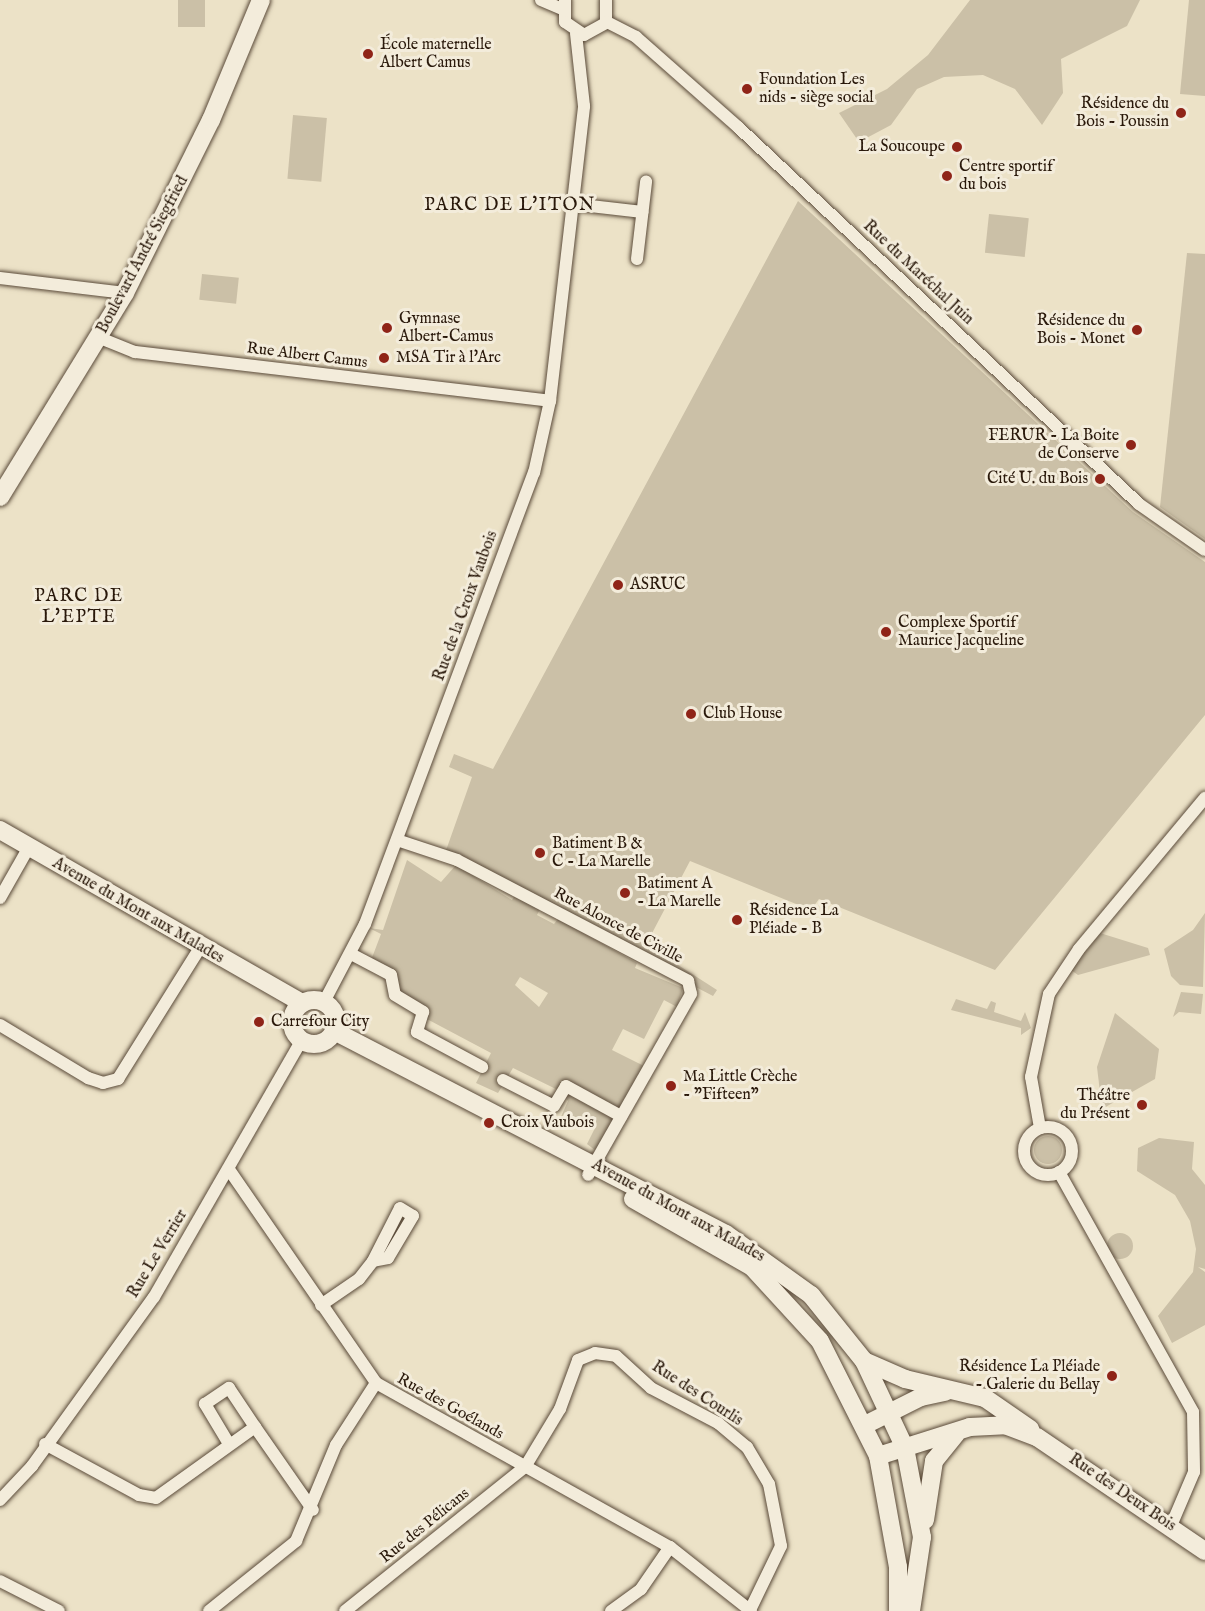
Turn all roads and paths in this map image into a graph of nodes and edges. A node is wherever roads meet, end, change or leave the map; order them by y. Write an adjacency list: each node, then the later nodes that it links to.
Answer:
1 (261, 0): 12 (street, Boulevard André Siegfried)
2 (542, 0): 4 (street)
3 (606, 0): 5 (street)
4 (564, 4): 6 (street)
5 (607, 22): 6 (street); 16 (street, Rue du Maréchal Juin)
6 (576, 33): 8 (street, Rue de la Croix Vaubois)
7 (646, 182): 9 (street)
8 (573, 204): 9 (street); 14 (street, Rue de la Croix Vaubois)
9 (643, 212): 10 (street)
10 (637, 260)
11 (0, 278): 12 (street)
12 (125, 293): 13 (street, Boulevard André Siegfried)
13 (100, 338): 14 (street, Rue Albert Camus); 15 (street, Boulevard André Siegfried)
14 (550, 400): 19 (street, Rue de la Croix Vaubois)
15 (0, 497)
16 (1205, 550)
17 (1205, 798): 32 (street)
18 (0, 830): 20 (street, Avenue du Mont aux Malades)
19 (397, 840): 23 (street, Rue de la Croix Vaubois); 31 (street, Rue Alonce de Civille)
20 (29, 848): 21 (street); 22 (street, Avenue du Mont aux Malades)
21 (0, 898)
22 (200, 948): 25 (street, Avenue du Mont aux Malades); 26 (street)
23 (351, 954): 24 (street, Rue de la Croix Vaubois); 29 (street)
24 (324, 1002): 25 (street); 27 (street)
25 (297, 1008): 28 (street)
26 (0, 1025)
27 (334, 1031): 28 (street); 33 (street, Avenue du Mont aux Malades)
28 (302, 1040): 34 (street, Rue Le Verrier)
29 (482, 1067)
30 (503, 1080): 31 (street)
31 (621, 1116): 33 (street, Rue Alonce de Civille)
32 (1040, 1128): 35 (street); 35 (street)
33 (593, 1166): 38 (street, Avenue du Mont aux Malades); 42 (street, Avenue du Mont aux Malades)
34 (230, 1171): 37 (street, Rue des Goélands); 46 (street, Rue Le Verrier)
35 (1059, 1172): 53 (street)
36 (373, 1261): 37 (street)
37 (321, 1305): 39 (street, Rue des Goélands)
38 (864, 1361): 40 (street, Rue des Deux Bois); 41 (street, Avenue du Mont aux Malades)
39 (376, 1383): 50 (street, Rue des Goélands); 52 (street)
40 (955, 1390): 41 (street, Rue des Deux Bois); 45 (street, Rue des Deux Bois)
41 (892, 1414): 42 (street, Rue des Deux Bois); 48 (street, Avenue du Mont aux Malades)
42 (865, 1425): 49 (street, Avenue du Mont aux Malades)
43 (255, 1427): 47 (street); 47 (street); 52 (street)
44 (961, 1430): 45 (street, Rue des Deux Bois); 48 (street, Rue des Deux Bois); 54 (street)
45 (1037, 1437): 53 (street, Rue des Deux Bois)
46 (45, 1444): 47 (street); 51 (street, Rue Le Verrier)
47 (229, 1444)
48 (905, 1448): 49 (street, Rue des Deux Bois); 54 (street, Avenue du Mont aux Malades)
49 (878, 1456): 63 (street, Avenue du Mont aux Malades)
50 (525, 1467): 55 (street, Rue des Goélands); 60 (street, Rue des Pélicans); 62 (street, Rue des Courlis)
51 (0, 1500)
52 (313, 1510): 59 (street)
53 (1171, 1526): 56 (street, Rue des Deux Bois)
54 (922, 1537): 64 (street, Avenue du Mont aux Malades)
55 (670, 1547): 61 (street); 62 (street, Rue des Goélands)
56 (1205, 1551)
57 (0, 1581): 58 (street)
58 (58, 1611)
59 (209, 1611)
60 (345, 1611)
61 (611, 1611)
62 (751, 1611)
63 (898, 1611)
64 (911, 1611)

